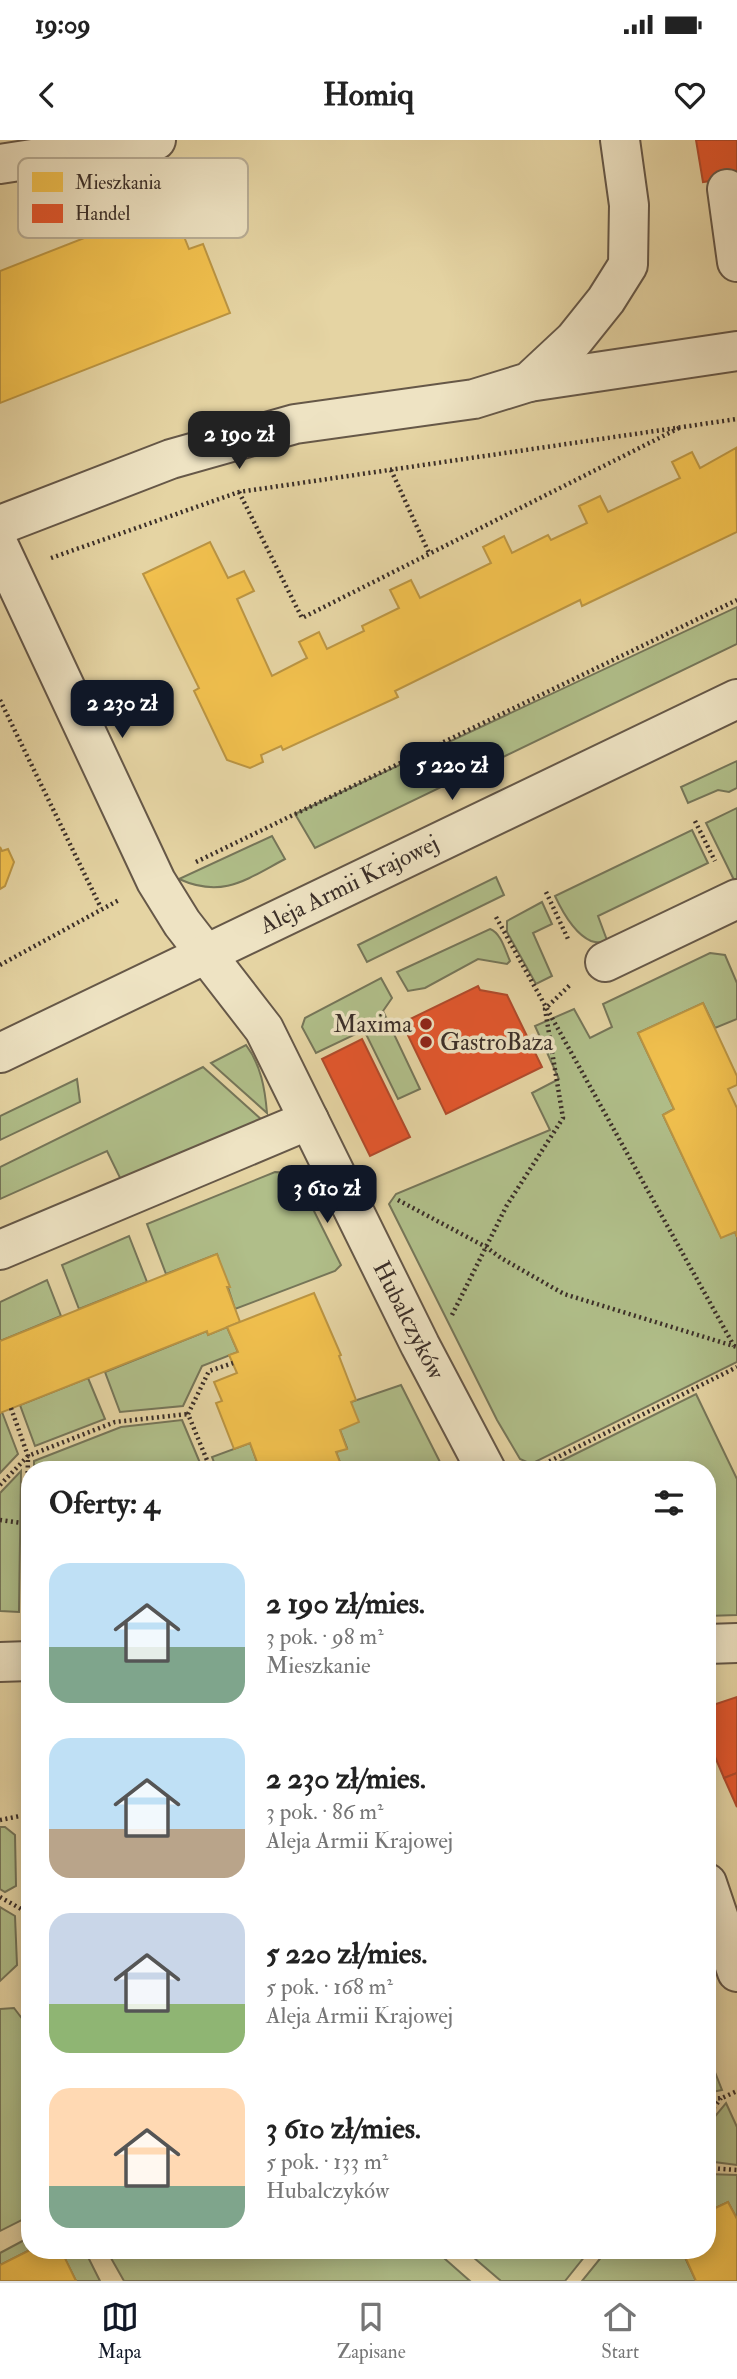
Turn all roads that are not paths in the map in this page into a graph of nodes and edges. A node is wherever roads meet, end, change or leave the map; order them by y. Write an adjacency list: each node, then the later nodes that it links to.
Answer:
1 (156, 140): 3 (street)
2 (620, 140): 9 (street)
3 (39, 158)
4 (18, 161): 5 (street)
5 (0, 164)
6 (727, 188): 7 (street)
7 (737, 262)
8 (737, 351): 9 (street)
9 (529, 382): 10 (street)
10 (0, 525)
11 (5, 560): 14 (street, Hubalczyków)
12 (737, 699): 14 (street, Aleja Armii Krajowej)
13 (736, 901): 15 (street)
14 (206, 953): 16 (street, Aleja Armii Krajowej); 17 (street, Hubalczyków)
15 (590, 971)
16 (0, 1053)
17 (309, 1120): 18 (street); 19 (street, Hubalczyków)
18 (0, 1250)
19 (481, 1461)
20 (737, 1643): 21 (street)
21 (716, 1644)
22 (716, 1910): 23 (street)
23 (737, 1972)

